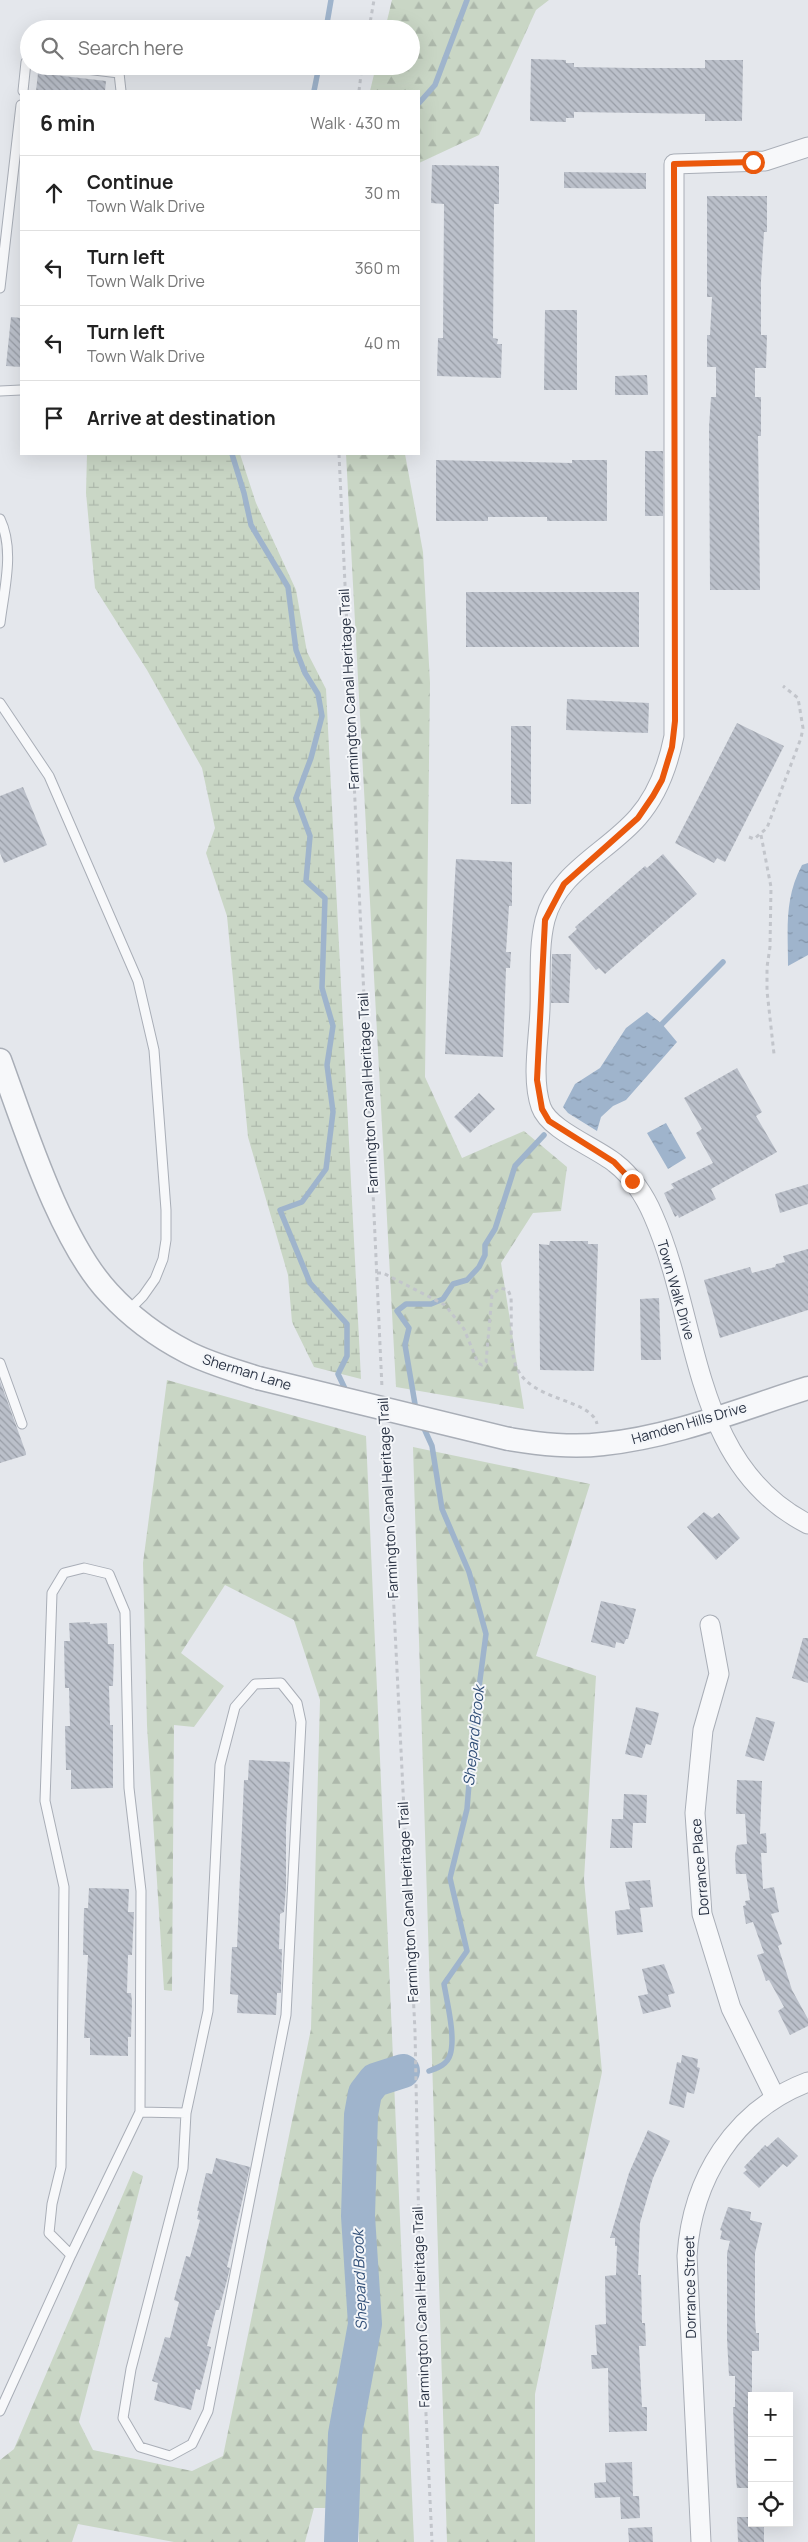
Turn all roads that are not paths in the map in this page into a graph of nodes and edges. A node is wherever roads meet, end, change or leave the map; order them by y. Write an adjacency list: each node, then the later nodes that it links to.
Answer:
1 (25, 75): 3 (lane)
2 (119, 75): 4 (lane)
3 (23, 90)
4 (121, 90)
5 (20, 114): 7 (lane)
6 (808, 147): 17 (street, Town Walk Drive)
7 (0, 288)
8 (20, 390): 9 (lane)
9 (0, 391)
10 (0, 519): 11 (lane)
11 (0, 623)
12 (0, 703): 14 (lane)
13 (0, 1060): 14 (street, Sherman Lane)
14 (128, 1311): 19 (street, Sherman Lane, bridge)
15 (0, 1363): 18 (lane)
16 (808, 1388): 17 (street, Hamden Hills Drive)
17 (715, 1418): 19 (street, Hamden Hills Drive); 20 (street)
18 (22, 1424)
19 (509, 1439)
20 (808, 1524)
21 (710, 1625): 23 (street, Dorrance Place)
22 (808, 2082): 23 (street, Dorrance Street)
23 (776, 2097): 28 (street, Dorrance Street)
24 (140, 2112): 25 (lane); 26 (lane); 26 (lane)
25 (186, 2113): 25 (lane)
26 (70, 2255): 27 (lane)
27 (0, 2411)
28 (701, 2542)

